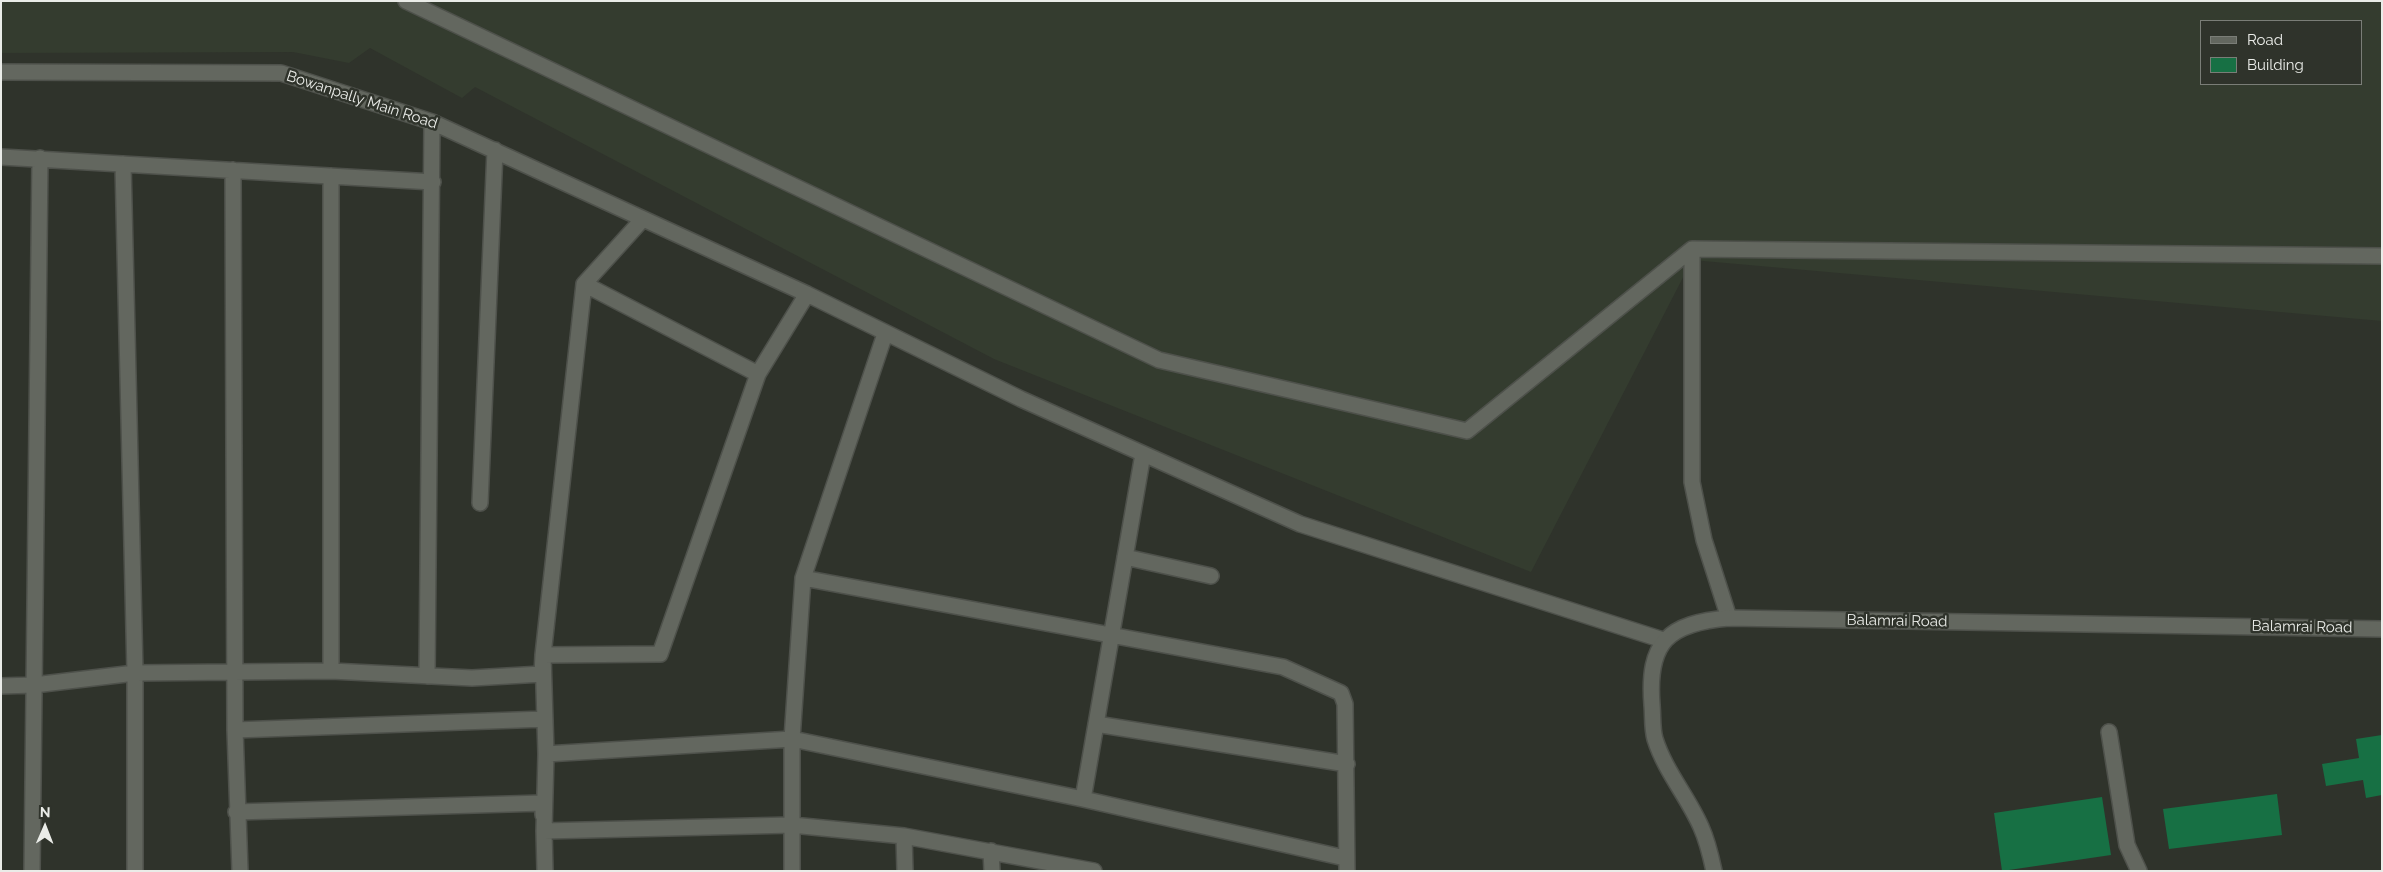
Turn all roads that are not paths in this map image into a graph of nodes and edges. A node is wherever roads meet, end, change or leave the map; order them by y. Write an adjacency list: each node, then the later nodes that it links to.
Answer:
1 (406, 1): 12 (street)
2 (1, 72): 3 (street, Bowanpally Main Road)
3 (432, 122): 4 (street, Bowanpally Main Road); 10 (street)
4 (495, 150): 11 (street, Bowanpally Main Road); 19 (street)
5 (1, 157): 6 (street)
6 (40, 158): 7 (street); 32 (street)
7 (123, 164): 8 (street); 29 (street)
8 (232, 170): 9 (street); 30 (street)
9 (331, 176): 10 (street); 28 (street)
10 (433, 182): 31 (street)
11 (642, 220): 14 (street); 15 (street, Bowanpally Main Road)
12 (1692, 249): 13 (street); 23 (street)
13 (2382, 256)
14 (584, 284): 17 (street); 27 (street)
15 (806, 294): 16 (street, Bowanpally Main Road); 17 (street)
16 (885, 334): 18 (street, Bowanpally Main Road); 22 (street)
17 (758, 374): 27 (street)
18 (1143, 454): 20 (street); 26 (street, Bowanpally Main Road)
19 (480, 503)
20 (1125, 557): 21 (street); 25 (street)
21 (1211, 576)
22 (803, 578): 25 (street); 38 (street)
23 (1729, 618): 24 (street, Balamrai Road); 26 (street, Balamrai Road)
24 (2382, 629)
25 (1112, 636): 35 (street); 40 (street)
26 (1664, 640): 56 (street)
27 (543, 655): 31 (street); 34 (street)
28 (331, 671): 30 (street); 31 (street)
29 (135, 674): 30 (street); 32 (street); 49 (street)
30 (235, 674): 36 (street)
31 (427, 676)
32 (34, 685): 33 (street); 48 (street)
33 (1, 686)
34 (545, 719): 36 (street); 39 (street)
35 (1096, 724): 40 (street); 41 (street)
36 (235, 730): 42 (street)
37 (2109, 732): 57 (street)
38 (792, 739): 39 (street); 41 (street); 43 (street)
39 (546, 754): 44 (street)
40 (1347, 764): 47 (street)
41 (1083, 799): 47 (street)
42 (236, 812): 44 (street); 50 (street)
43 (792, 825): 44 (street); 45 (street); 52 (street)
44 (544, 831): 51 (street)
45 (904, 836): 46 (street); 53 (street)
46 (991, 851): 54 (street); 55 (street)
47 (1346, 864)
48 (32, 871)
49 (135, 871)
50 (240, 871)
51 (545, 871)
52 (792, 871)
53 (905, 871)
54 (992, 871)
55 (1094, 871)
56 (1714, 871)
57 (2139, 871)

